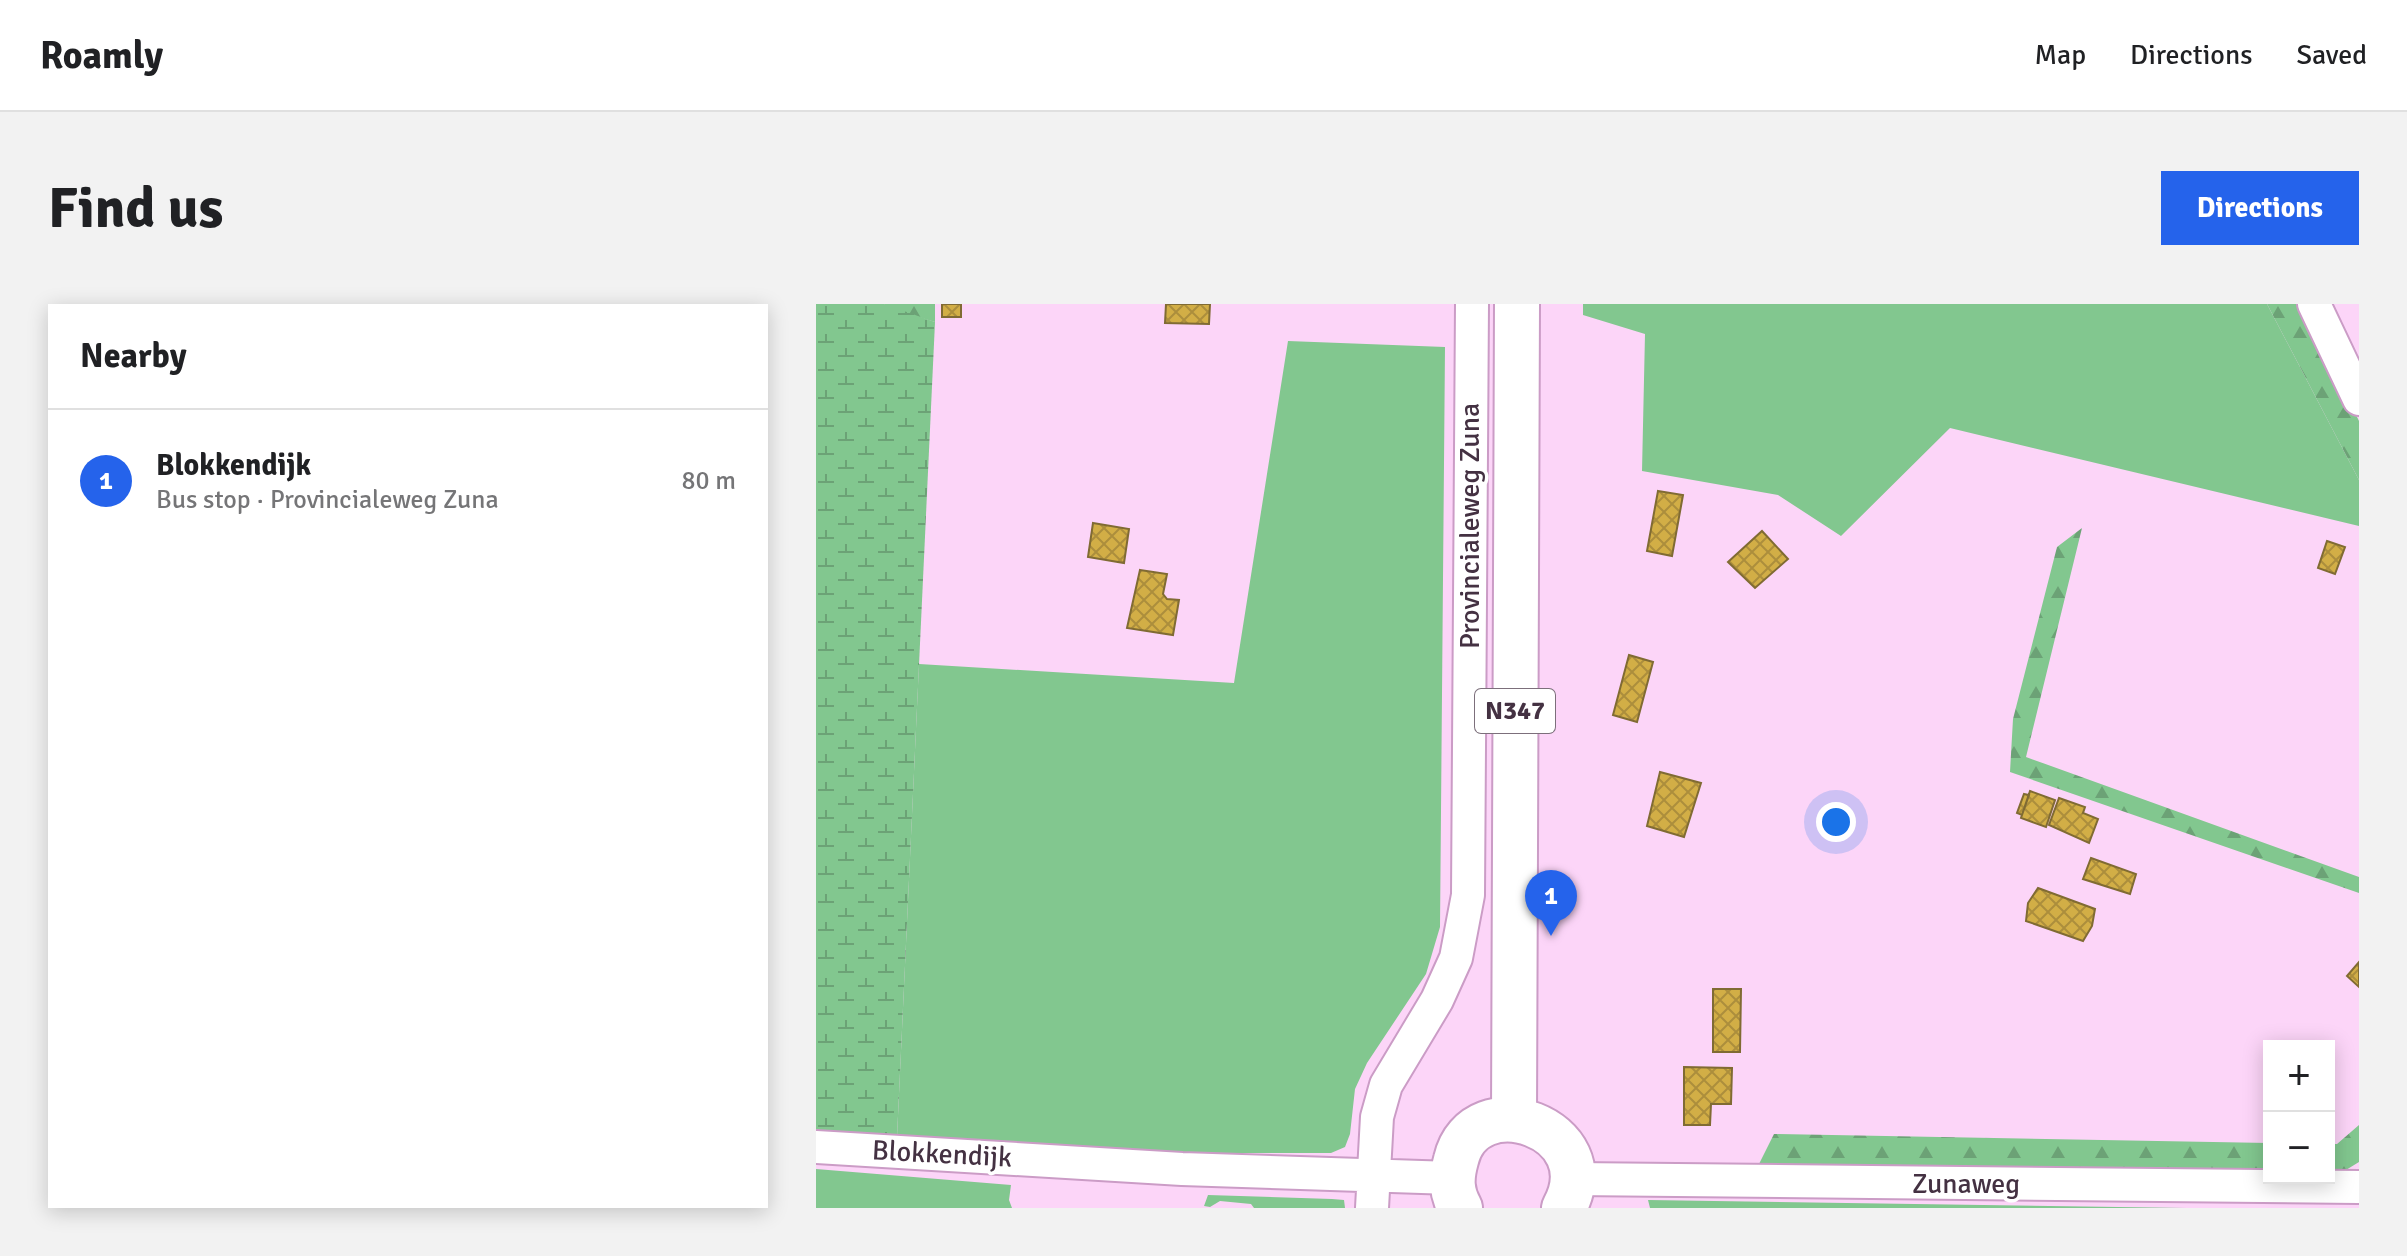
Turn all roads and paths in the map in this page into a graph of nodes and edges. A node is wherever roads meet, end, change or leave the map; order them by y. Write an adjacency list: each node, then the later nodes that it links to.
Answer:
1 (1472, 304): 7 (street, Provincialeweg Zuna)
2 (1517, 304): 5 (main road, Provincialeweg Zuna / N347)
3 (2314, 304): 4 (street)
4 (2359, 399)
5 (1514, 1119): 9 (main road); 10 (main road)
6 (816, 1147): 7 (street, Blokkendijk)
7 (1372, 1174): 9 (street, Blokkendijk); 11 (street, Provincialeweg Zuna)
8 (2359, 1187): 10 (street, Zunaweg)
9 (1456, 1193)
10 (1568, 1194)
11 (1372, 1208)

